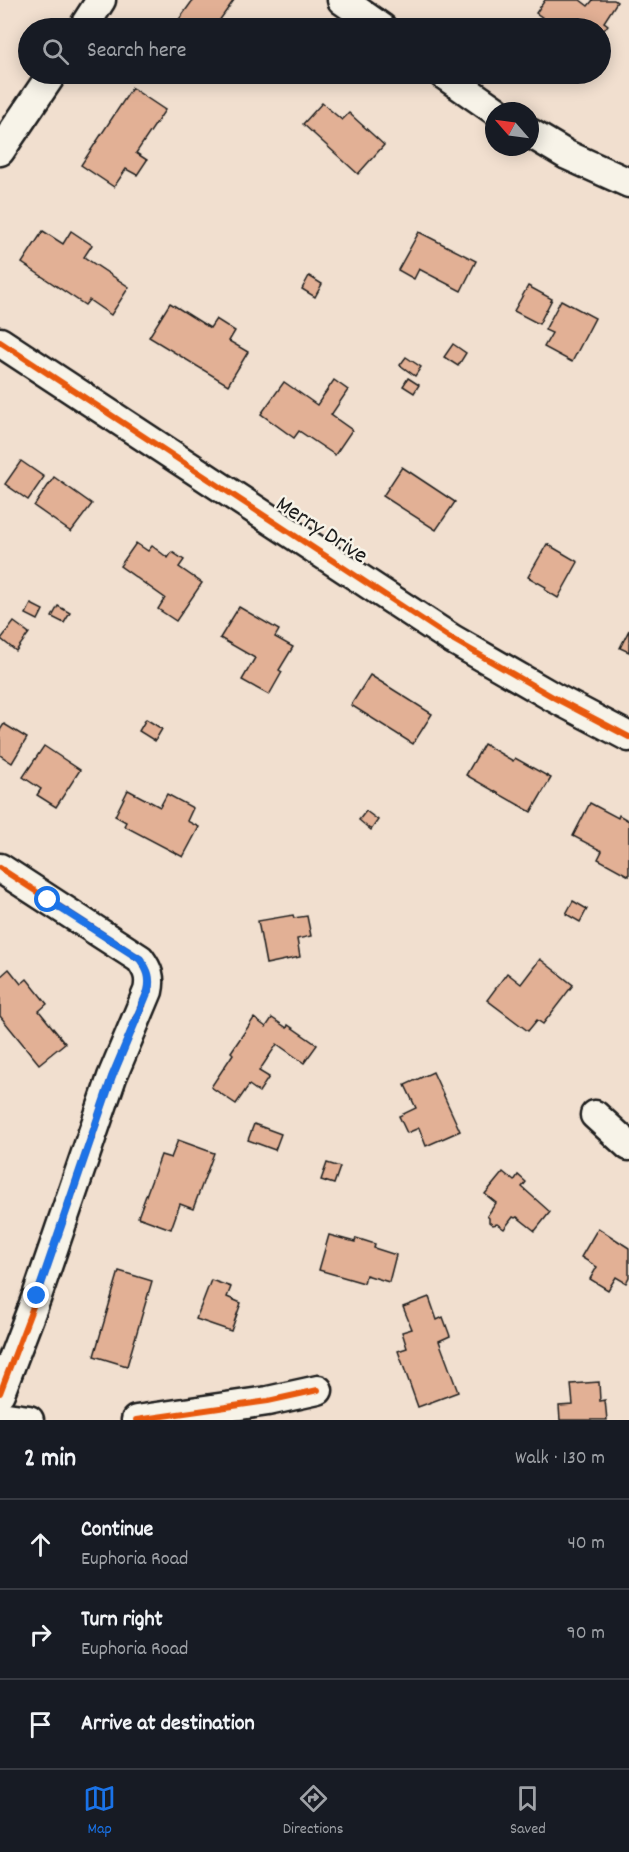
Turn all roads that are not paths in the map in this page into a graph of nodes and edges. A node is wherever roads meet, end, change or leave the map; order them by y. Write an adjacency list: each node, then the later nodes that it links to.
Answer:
1 (101, 0): 3 (street)
2 (342, 0): 4 (street)
3 (89, 18)
4 (368, 18)
5 (45, 84): 9 (street)
6 (457, 84): 7 (street)
7 (485, 103)
8 (539, 138): 10 (street)
9 (0, 151)
10 (629, 183)
11 (0, 342): 12 (street, Merry Drive)
12 (629, 737)
13 (0, 868): 17 (street)
14 (595, 1114): 15 (street)
15 (629, 1146)
16 (318, 1390): 20 (street)
17 (0, 1393)
18 (0, 1416): 19 (street)
19 (29, 1420)
20 (136, 1420)

